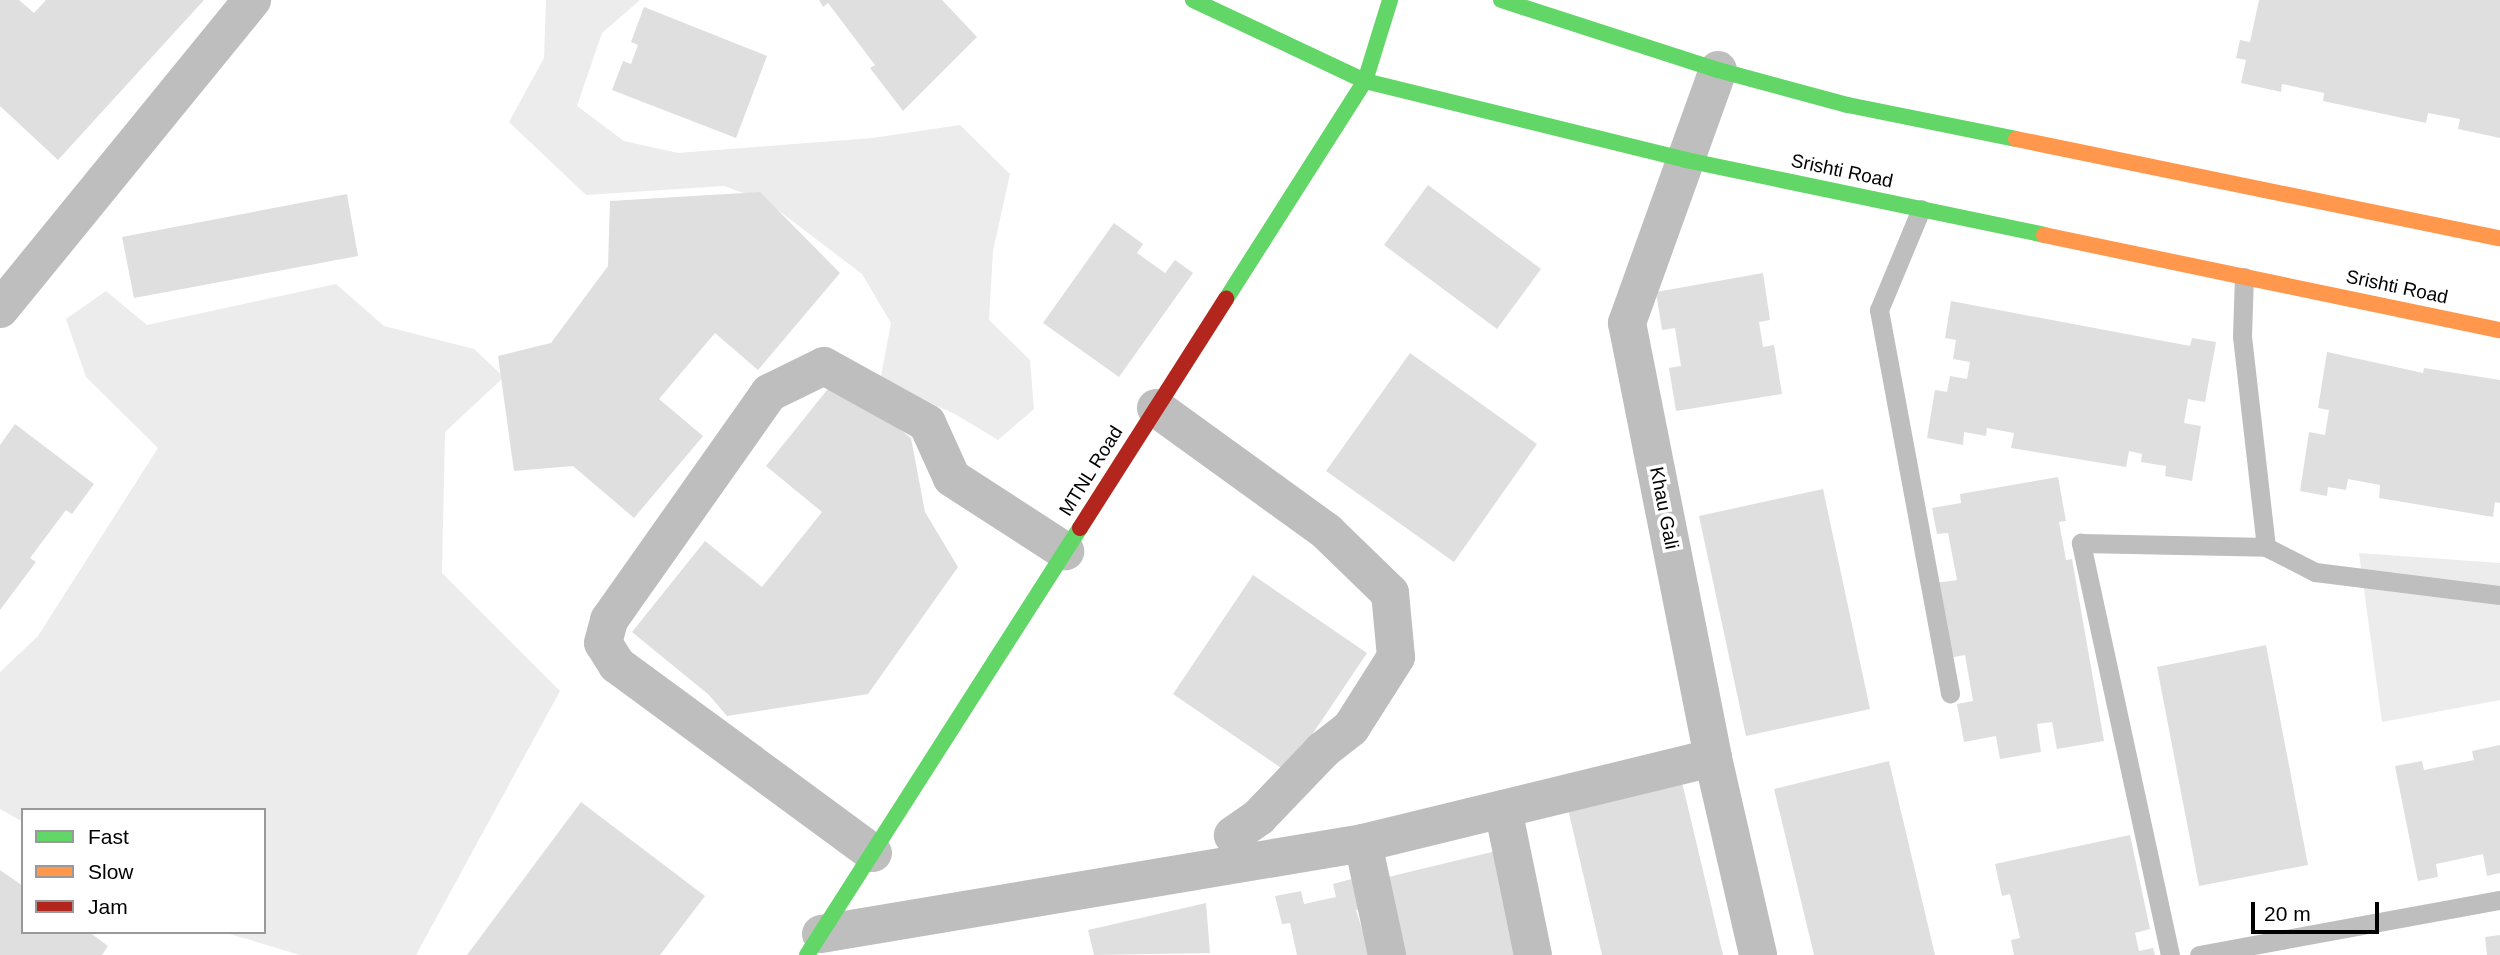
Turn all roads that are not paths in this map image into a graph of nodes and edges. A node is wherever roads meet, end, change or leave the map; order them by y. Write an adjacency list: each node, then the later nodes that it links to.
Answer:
1 (252, 0): 11 (street)
2 (1193, 0): 6 (main road, Srishti Road)
3 (1390, 0): 6 (main road, MTNL Road)
4 (1501, 0): 5 (main road)
5 (1718, 70): 7 (street, Khau Gali); 9 (main road)
6 (1365, 81): 7 (main road, Srishti Road); 13 (main road, MTNL Road)
7 (1686, 160): 8 (main road, Srishti Road); 18 (street, Khau Gali)
8 (1921, 209): 10 (main road, Srishti Road); 17 (lane)
9 (2500, 238)
10 (2244, 277): 12 (main road, Srishti Road); 14 (lane)
11 (0, 309)
12 (2500, 330)
13 (1156, 408): 15 (main road, MTNL Road); 20 (street)
14 (2266, 547): 16 (lane); 29 (lane)
15 (1065, 551): 22 (main road, MTNL Road); 22 (street)
16 (2500, 595)
17 (1950, 693)
18 (1713, 758): 19 (street); 28 (street, Khau Gali)
19 (1503, 809): 21 (street); 27 (street)
20 (1233, 835)
21 (1363, 843): 24 (street); 26 (street)
22 (873, 853): 24 (main road, MTNL Road)
23 (2500, 900): 25 (lane)
24 (814, 944)
25 (2212, 954)
26 (1387, 955)
27 (1534, 955)
28 (1758, 955)
29 (2170, 955)

